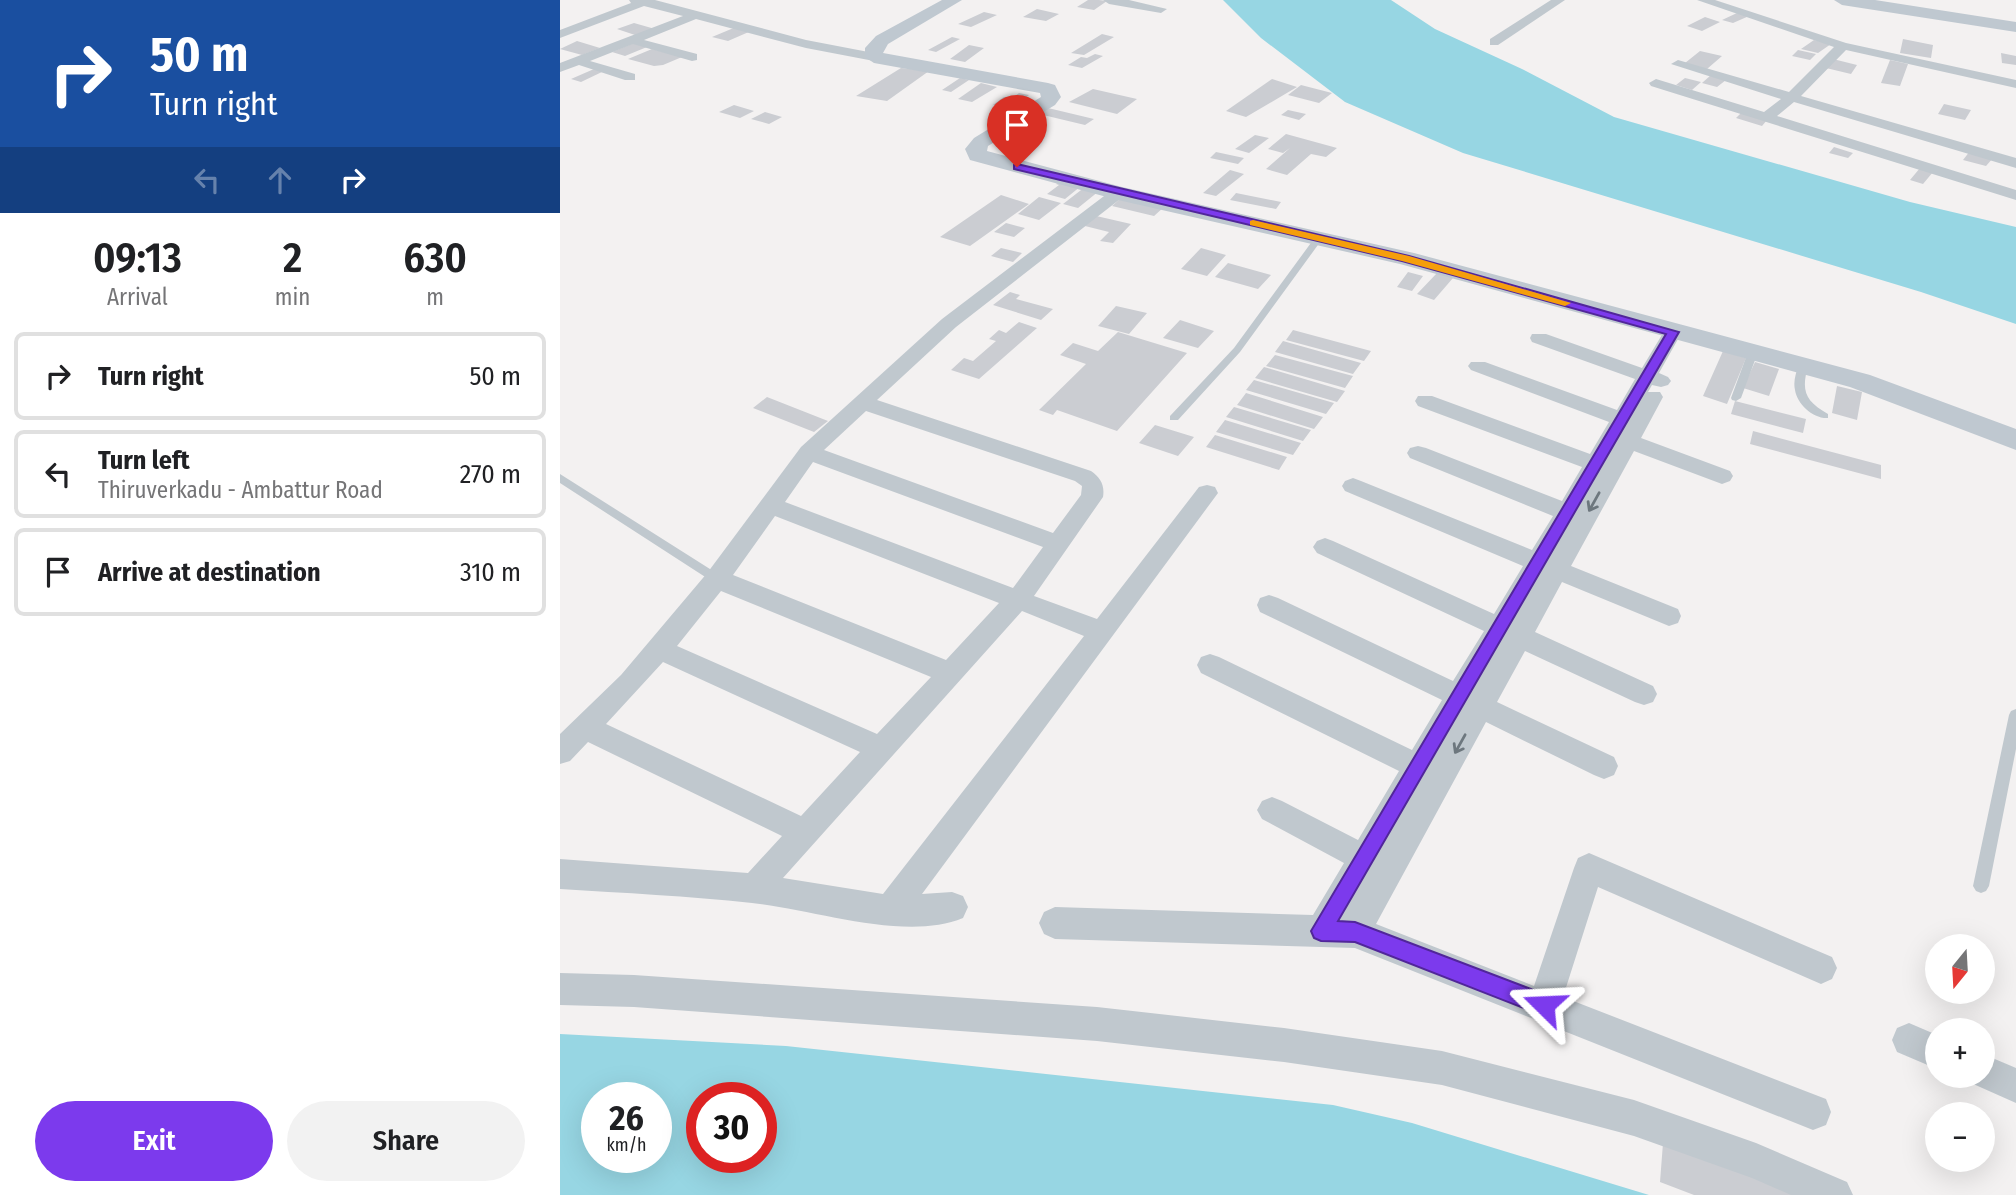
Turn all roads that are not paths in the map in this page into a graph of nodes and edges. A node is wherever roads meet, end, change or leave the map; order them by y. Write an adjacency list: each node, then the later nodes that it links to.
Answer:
1 (954, 0): 17 (main road)
2 (1109, 0): 7 (street)
3 (1559, 0): 14 (street)
4 (1703, 0): 15 (street)
5 (1842, 0): 10 (main road)
6 (642, 1): 8 (street); 11 (street)
7 (1161, 9)
8 (696, 15): 13 (street); 17 (street)
9 (560, 23): 11 (street)
10 (2016, 27)
11 (576, 28): 12 (street)
12 (560, 34)
13 (632, 40): 16 (street); 18 (street)
14 (1494, 42)
15 (1843, 46): 23 (street); 24 (street)
16 (692, 57)
17 (874, 57): 27 (main road)
18 (578, 61): 20 (street); 21 (street)
19 (1678, 64): 24 (street)
20 (560, 68)
21 (630, 77)
22 (1656, 83): 25 (street)
23 (2016, 84)
24 (1790, 98): 25 (street); 26 (street)
25 (1766, 117): 28 (street)
26 (2016, 163)
27 (1118, 193): 29 (main road); 38 (street)
28 (2016, 195)
29 (1319, 238): 30 (main road); 40 (lane)
30 (1680, 334): 32 (main road); 35 (street)
31 (1539, 338): 35 (street)
32 (1753, 352): 34 (main road); 36 (lane)
33 (1478, 366): 41 (street)
34 (1803, 366): 39 (lane); 42 (main road)
35 (1654, 379): 41 (street)
36 (1735, 398)
37 (1425, 401): 45 (street)
38 (862, 402): 43 (street); 54 (street)
39 (1824, 416)
40 (1174, 418)
41 (1625, 430): 45 (street); 46 (street)
42 (2016, 440)
43 (809, 452): 52 (street); 54 (street)
44 (1418, 453): 53 (street)
45 (1603, 467): 53 (street); 56 (street, one-way to 56)
46 (1722, 476)
47 (560, 478): 49 (lane)
48 (1353, 486): 56 (street)
49 (573, 487): 51 (lane); 57 (lane)
50 (1207, 493): 61 (street)
51 (560, 495)
52 (769, 505): 57 (street); 58 (street)
53 (1566, 512): 56 (street)
54 (1058, 544): 58 (street)
55 (1325, 547): 62 (street)
56 (1547, 565): 60 (street); 62 (street)
57 (717, 579): 63 (street); 65 (street)
58 (1019, 598): 61 (street); 65 (street)
59 (1269, 605): 67 (street)
60 (1669, 616)
61 (1102, 632): 82 (street)
62 (1509, 632): 66 (street); 67 (street)
63 (659, 649): 69 (street); 70 (street)
64 (1210, 665): 72 (street)
65 (950, 673): 70 (street)
66 (1644, 694)
67 (1470, 701): 72 (street); 73 (street); 74 (street, one-way to 74)
68 (2016, 715): 79 (lane)
69 (586, 728): 71 (street); 76 (street)
70 (880, 748): 76 (street)
71 (560, 752)
72 (1417, 766): 74 (street); 77 (street)
73 (1604, 766)
74 (1441, 778): 85 (street)
75 (1272, 810): 77 (street)
76 (804, 832): 80 (street)
77 (1363, 858): 84 (street)
78 (560, 874): 80 (street)
79 (1981, 886)
80 (754, 888): 82 (street)
81 (952, 906): 82 (street)
82 (890, 911)
83 (1055, 923): 84 (street)
84 (1321, 931): 85 (street)
85 (1355, 932): 88 (street)
86 (1821, 968): 88 (street)
87 (560, 989): 92 (street)
88 (1544, 1005): 91 (street)
89 (1995, 1076): 90 (street)
90 (2016, 1086)
91 (1813, 1112)
92 (1834, 1195)

